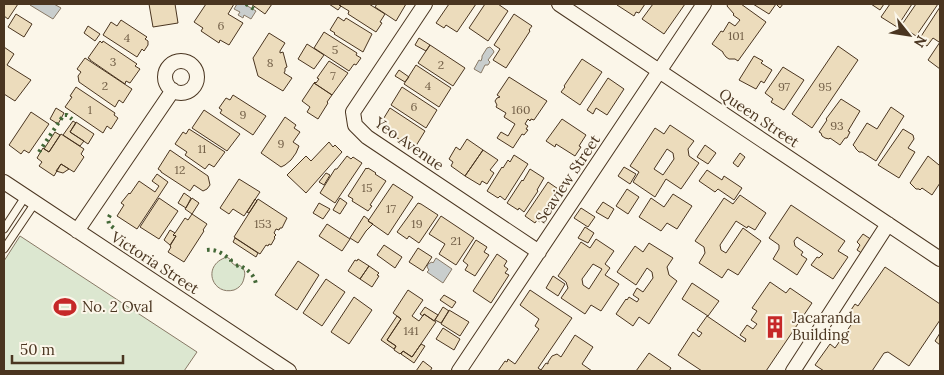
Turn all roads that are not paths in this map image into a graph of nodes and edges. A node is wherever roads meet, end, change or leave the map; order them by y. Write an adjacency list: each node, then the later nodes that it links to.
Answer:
1 (425, 4): 12 (street, Yeo Avenue)
2 (559, 4): 4 (street, Queen Street)
3 (704, 4): 4 (street, Seaview Street)
4 (659, 72): 8 (street, Queen Street); 12 (street, Seaview Street)
5 (173, 90): 10 (street)
6 (4, 182): 7 (street, Victoria Street)
7 (30, 200): 9 (lane); 10 (street, Victoria Street); 11 (lane)
8 (888, 224): 13 (street, Queen Street); 16 (street)
9 (4, 229)
10 (76, 231): 14 (street, Victoria Street)
11 (4, 250)
12 (539, 252): 15 (street, Seaview Street)
13 (940, 259)
14 (288, 371)
15 (459, 371)
16 (793, 371)

